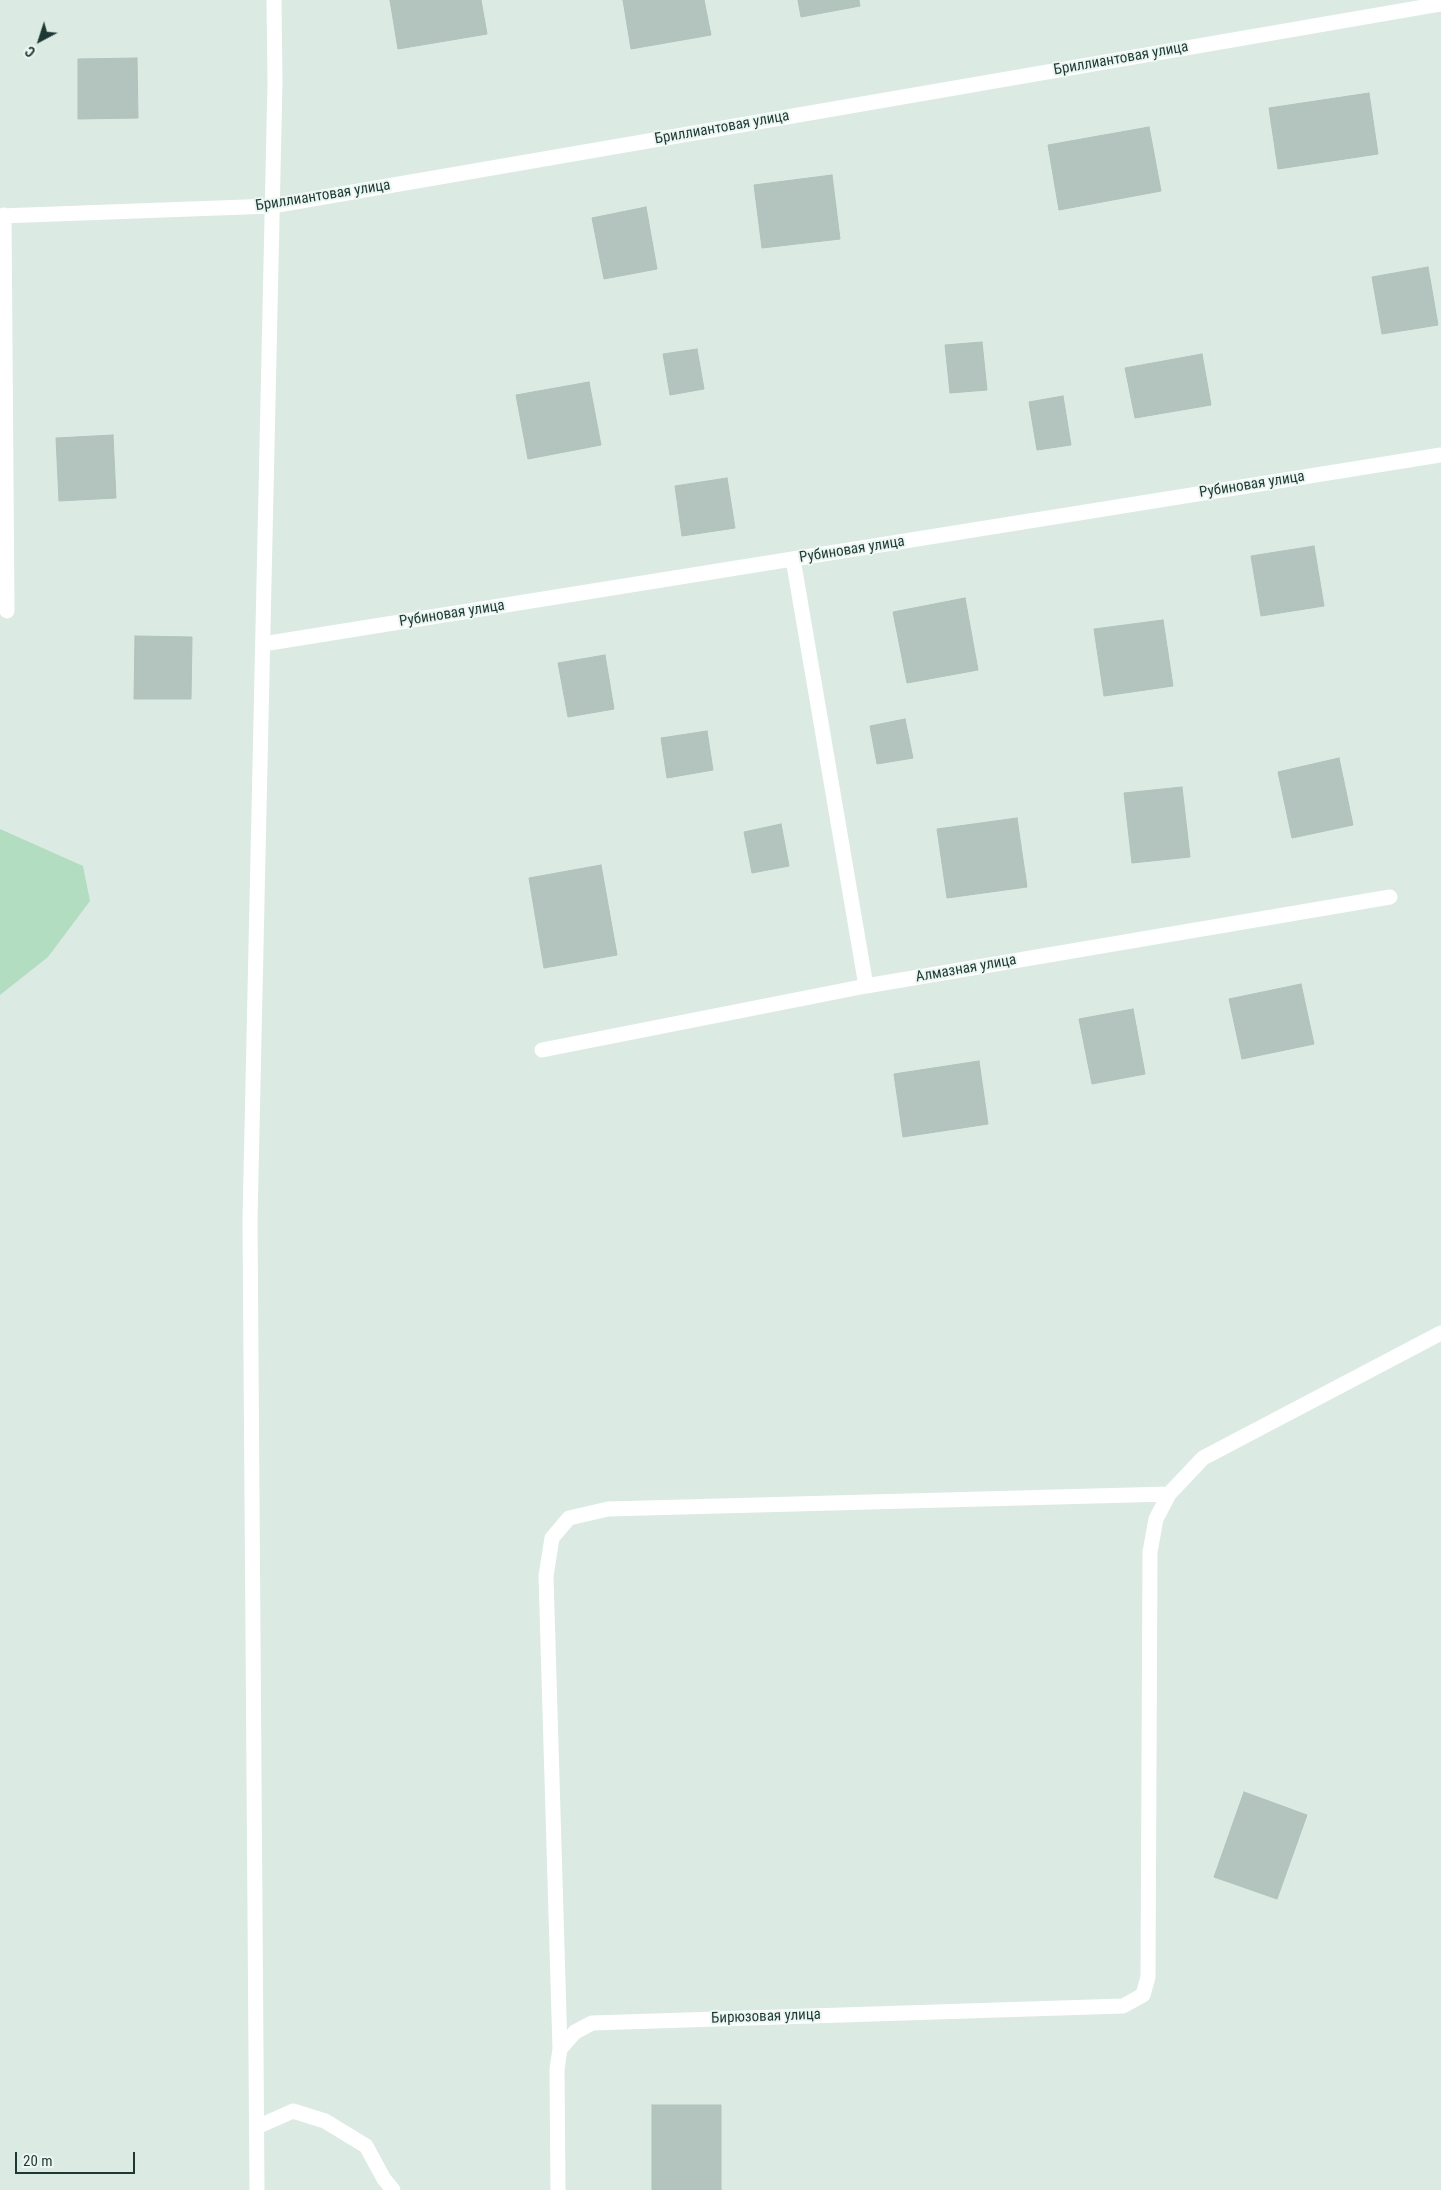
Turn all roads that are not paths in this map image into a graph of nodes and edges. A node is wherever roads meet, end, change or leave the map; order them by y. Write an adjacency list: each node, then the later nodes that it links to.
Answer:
1 (274, 0): 3 (street)
2 (1441, 4): 3 (street, Бриллиантовая улица)
3 (272, 206): 4 (street, Бриллиантовая улица); 8 (street)
4 (2, 216): 7 (street)
5 (1441, 455): 6 (street, Рубиновая улица)
6 (793, 559): 8 (street, Рубиновая улица); 10 (street)
7 (7, 611)
8 (262, 644): 15 (street)
9 (1390, 897): 10 (street, Алмазная улица)
10 (866, 986): 11 (street, Алмазная улица)
11 (542, 1050)
12 (1441, 1333): 13 (street)
13 (1169, 1494): 14 (street, Бирюзовая улица); 14 (street)
14 (560, 2049): 18 (street)
15 (257, 2127): 16 (street); 17 (street)
16 (257, 2190)
17 (393, 2190)
18 (558, 2190)

